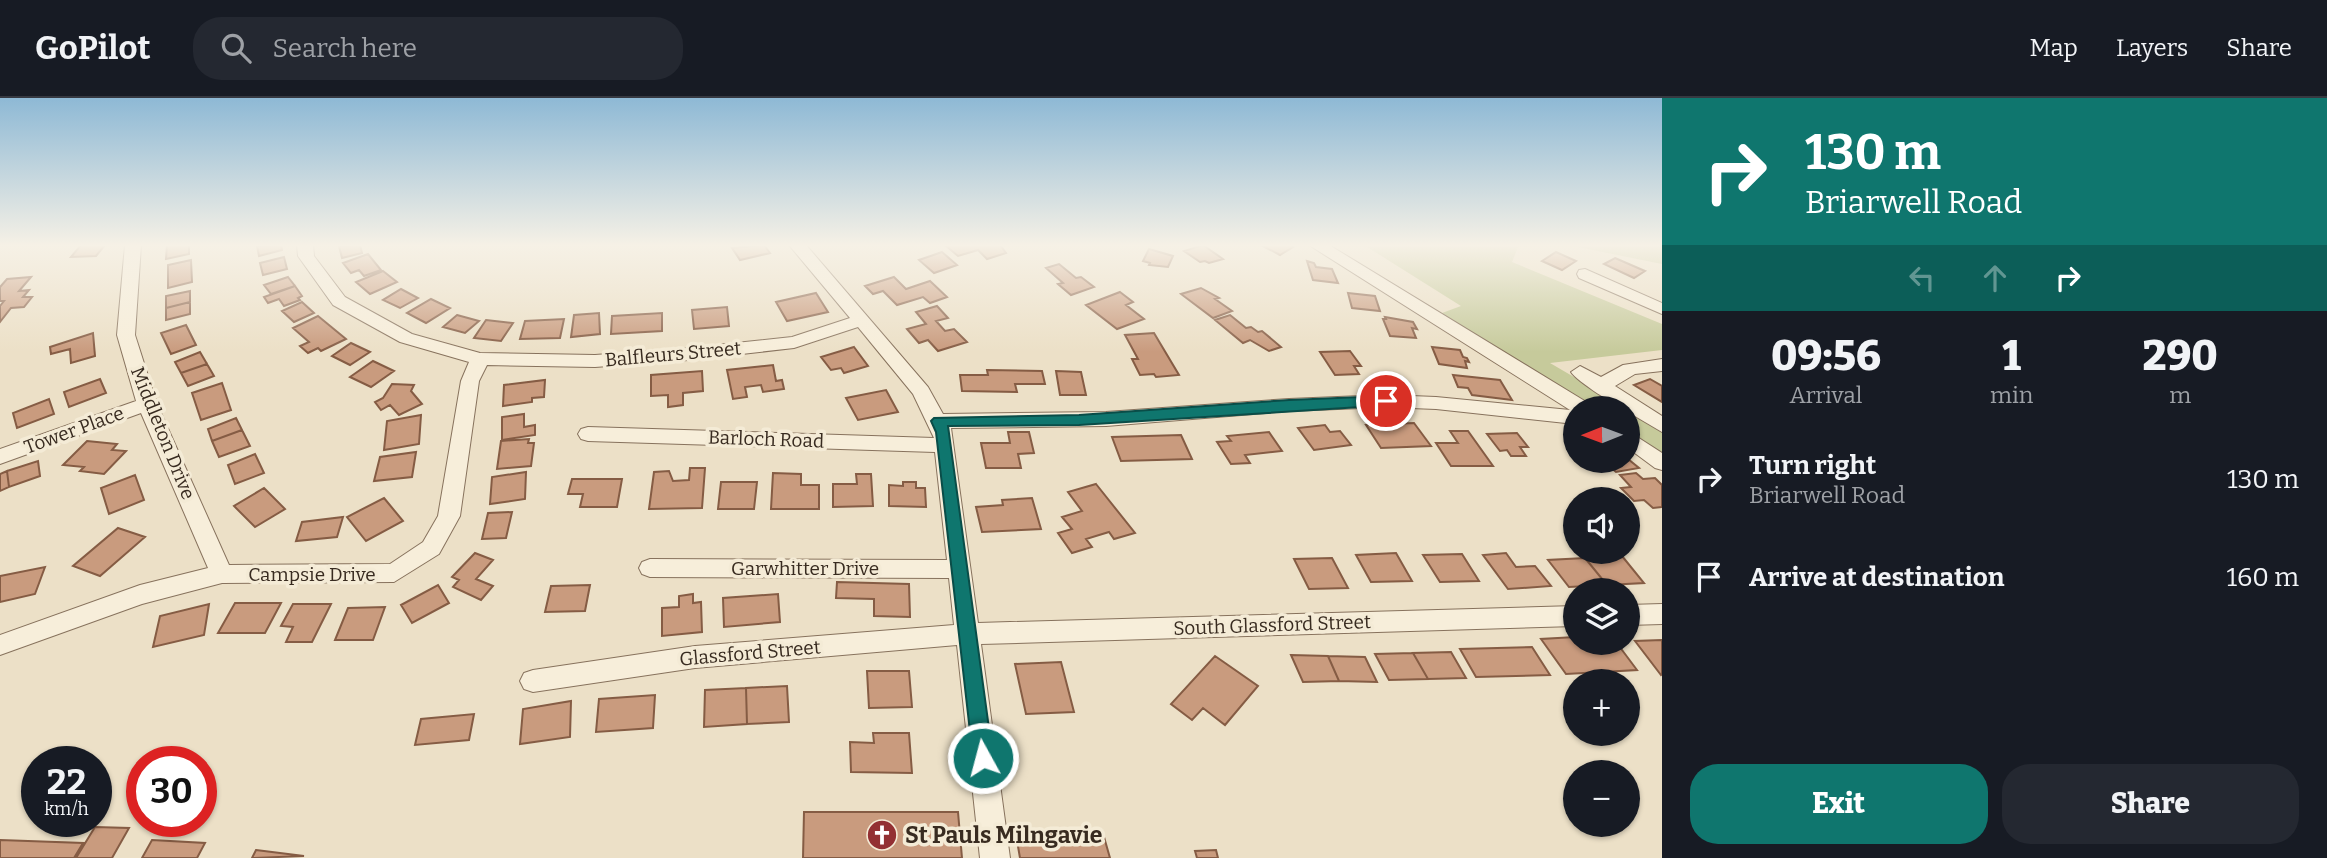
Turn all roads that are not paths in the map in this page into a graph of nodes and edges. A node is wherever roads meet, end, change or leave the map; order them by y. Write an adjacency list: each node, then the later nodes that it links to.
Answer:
1 (131, 280): 13 (street, Middleton Drive)
2 (324, 280): 8 (street, Balfleurs Street)
3 (828, 280): 7 (street)
4 (1373, 280): 12 (street)
5 (1600, 280): 6 (street)
6 (1662, 309)
7 (863, 320): 8 (street, Balfleurs Street); 15 (street)
8 (480, 359): 24 (street, Campsie Drive)
9 (1662, 365): 11 (street)
10 (1580, 372): 11 (street)
11 (1603, 387): 16 (street)
12 (1563, 397)
13 (148, 404): 20 (street, Tower Place); 24 (street, Middleton Drive)
14 (1563, 417): 15 (street)
15 (939, 421): 18 (street)
16 (1662, 425)
17 (588, 434): 18 (street, Barloch Road)
18 (945, 444): 23 (street)
19 (1640, 447): 21 (street)
20 (0, 457)
21 (1662, 463)
22 (650, 568): 23 (street, Garwhitter Drive)
23 (960, 569): 28 (street)
24 (222, 574): 29 (street, Campsie Drive)
25 (1662, 614): 26 (street)
26 (1640, 615)
27 (1563, 616): 28 (street, South Glassford Street)
28 (968, 634): 30 (street, Glassford Street); 31 (street)
29 (0, 645)
30 (533, 681)
31 (995, 858)

